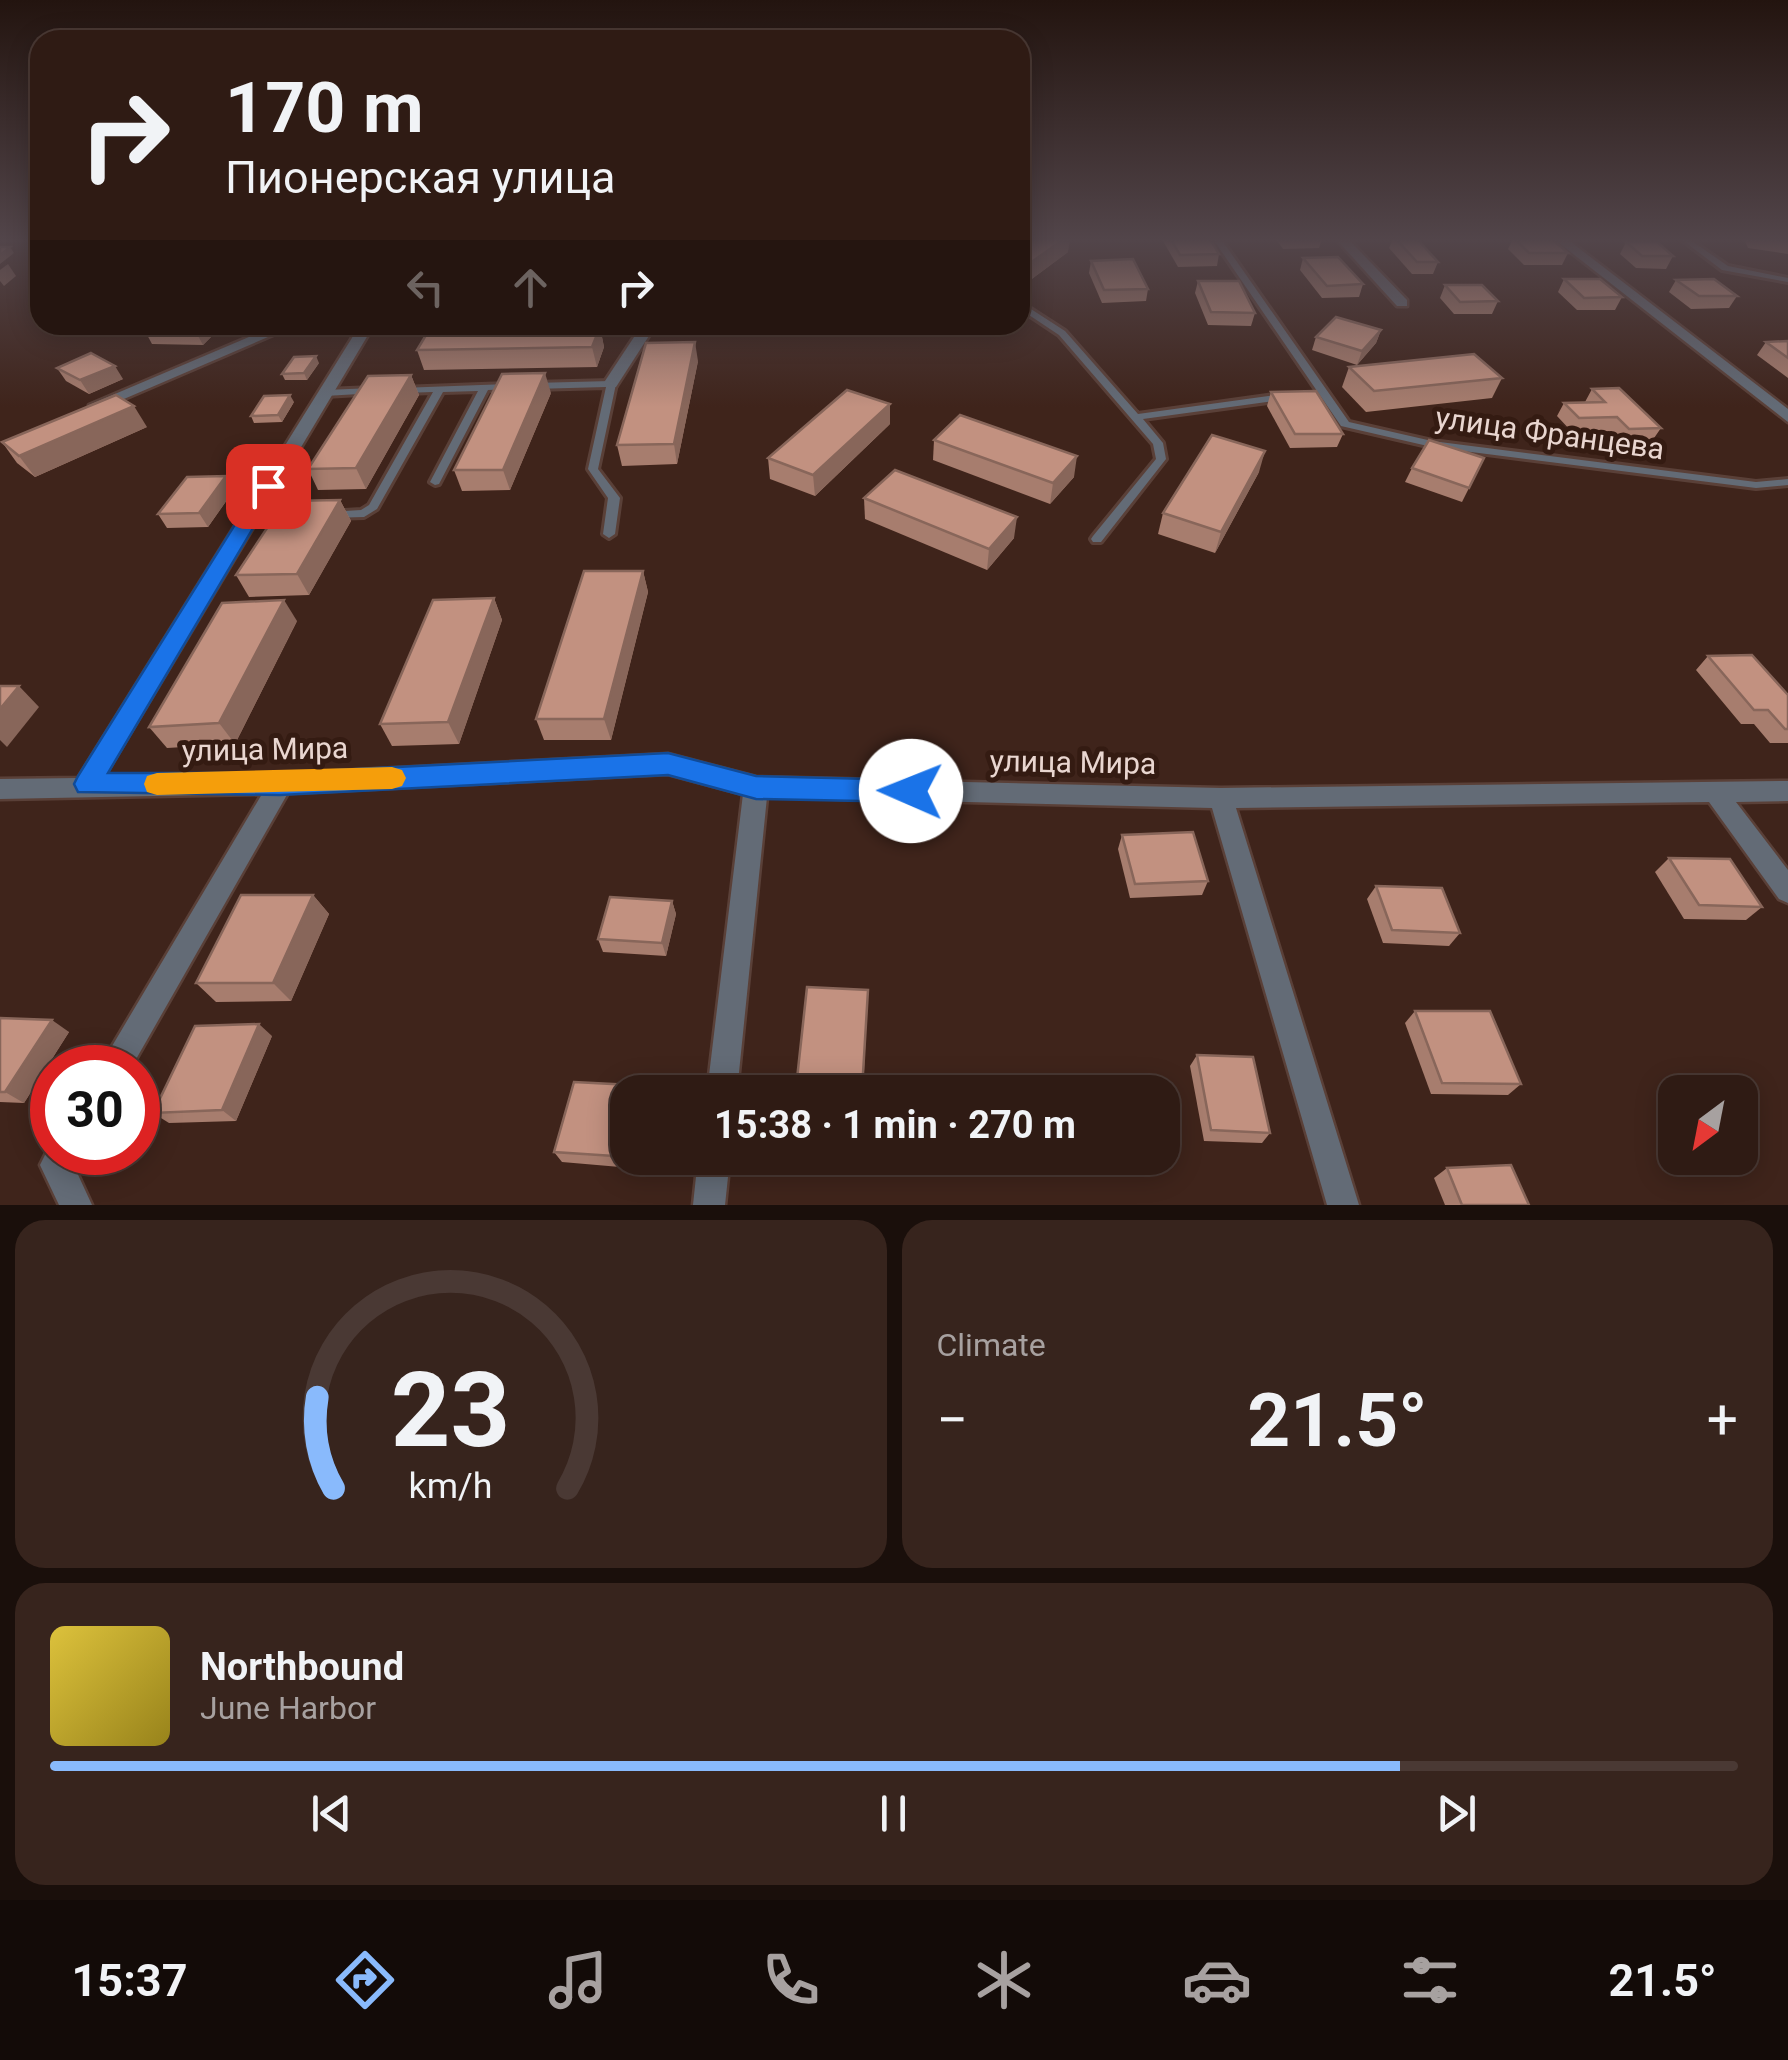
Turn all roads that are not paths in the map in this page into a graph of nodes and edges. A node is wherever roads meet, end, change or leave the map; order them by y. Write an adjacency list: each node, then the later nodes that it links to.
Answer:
1 (1257, 295): 12 (lane, улица Францева)
2 (1395, 295): 4 (street)
3 (1633, 295): 16 (street)
4 (1402, 303)
5 (1030, 312): 15 (lane)
6 (265, 335): 14 (street)
7 (360, 335): 13 (street)
8 (643, 335): 9 (street)
9 (611, 384): 10 (lane); 22 (lane)
10 (484, 388): 11 (lane); 17 (lane)
11 (440, 389): 13 (lane); 20 (lane)
12 (1324, 392): 15 (lane); 18 (lane, улица Францева)
13 (326, 393): 21 (street)
14 (72, 416)
15 (1136, 417): 23 (lane)
16 (1788, 417)
17 (434, 482)
18 (1788, 482)
19 (303, 516): 21 (lane)
20 (320, 516)
21 (250, 517): 24 (street)
22 (609, 534)
23 (1096, 539)
24 (88, 784): 25 (street, улица Мира); 26 (street, улица Мира)
25 (280, 784): 27 (street, улица Мира); 32 (street)
26 (0, 788)
27 (756, 788): 30 (street, улица Мира); 33 (street)
28 (1788, 791): 29 (street, улица Мира)
29 (1716, 793): 30 (street, улица Мира); 31 (street)
30 (1221, 798): 38 (street)
31 (1788, 891)
32 (127, 1045)
33 (724, 1075)
34 (61, 1175): 36 (street)
35 (712, 1175): 37 (street)
36 (76, 1205)
37 (709, 1205)
38 (1343, 1205)

